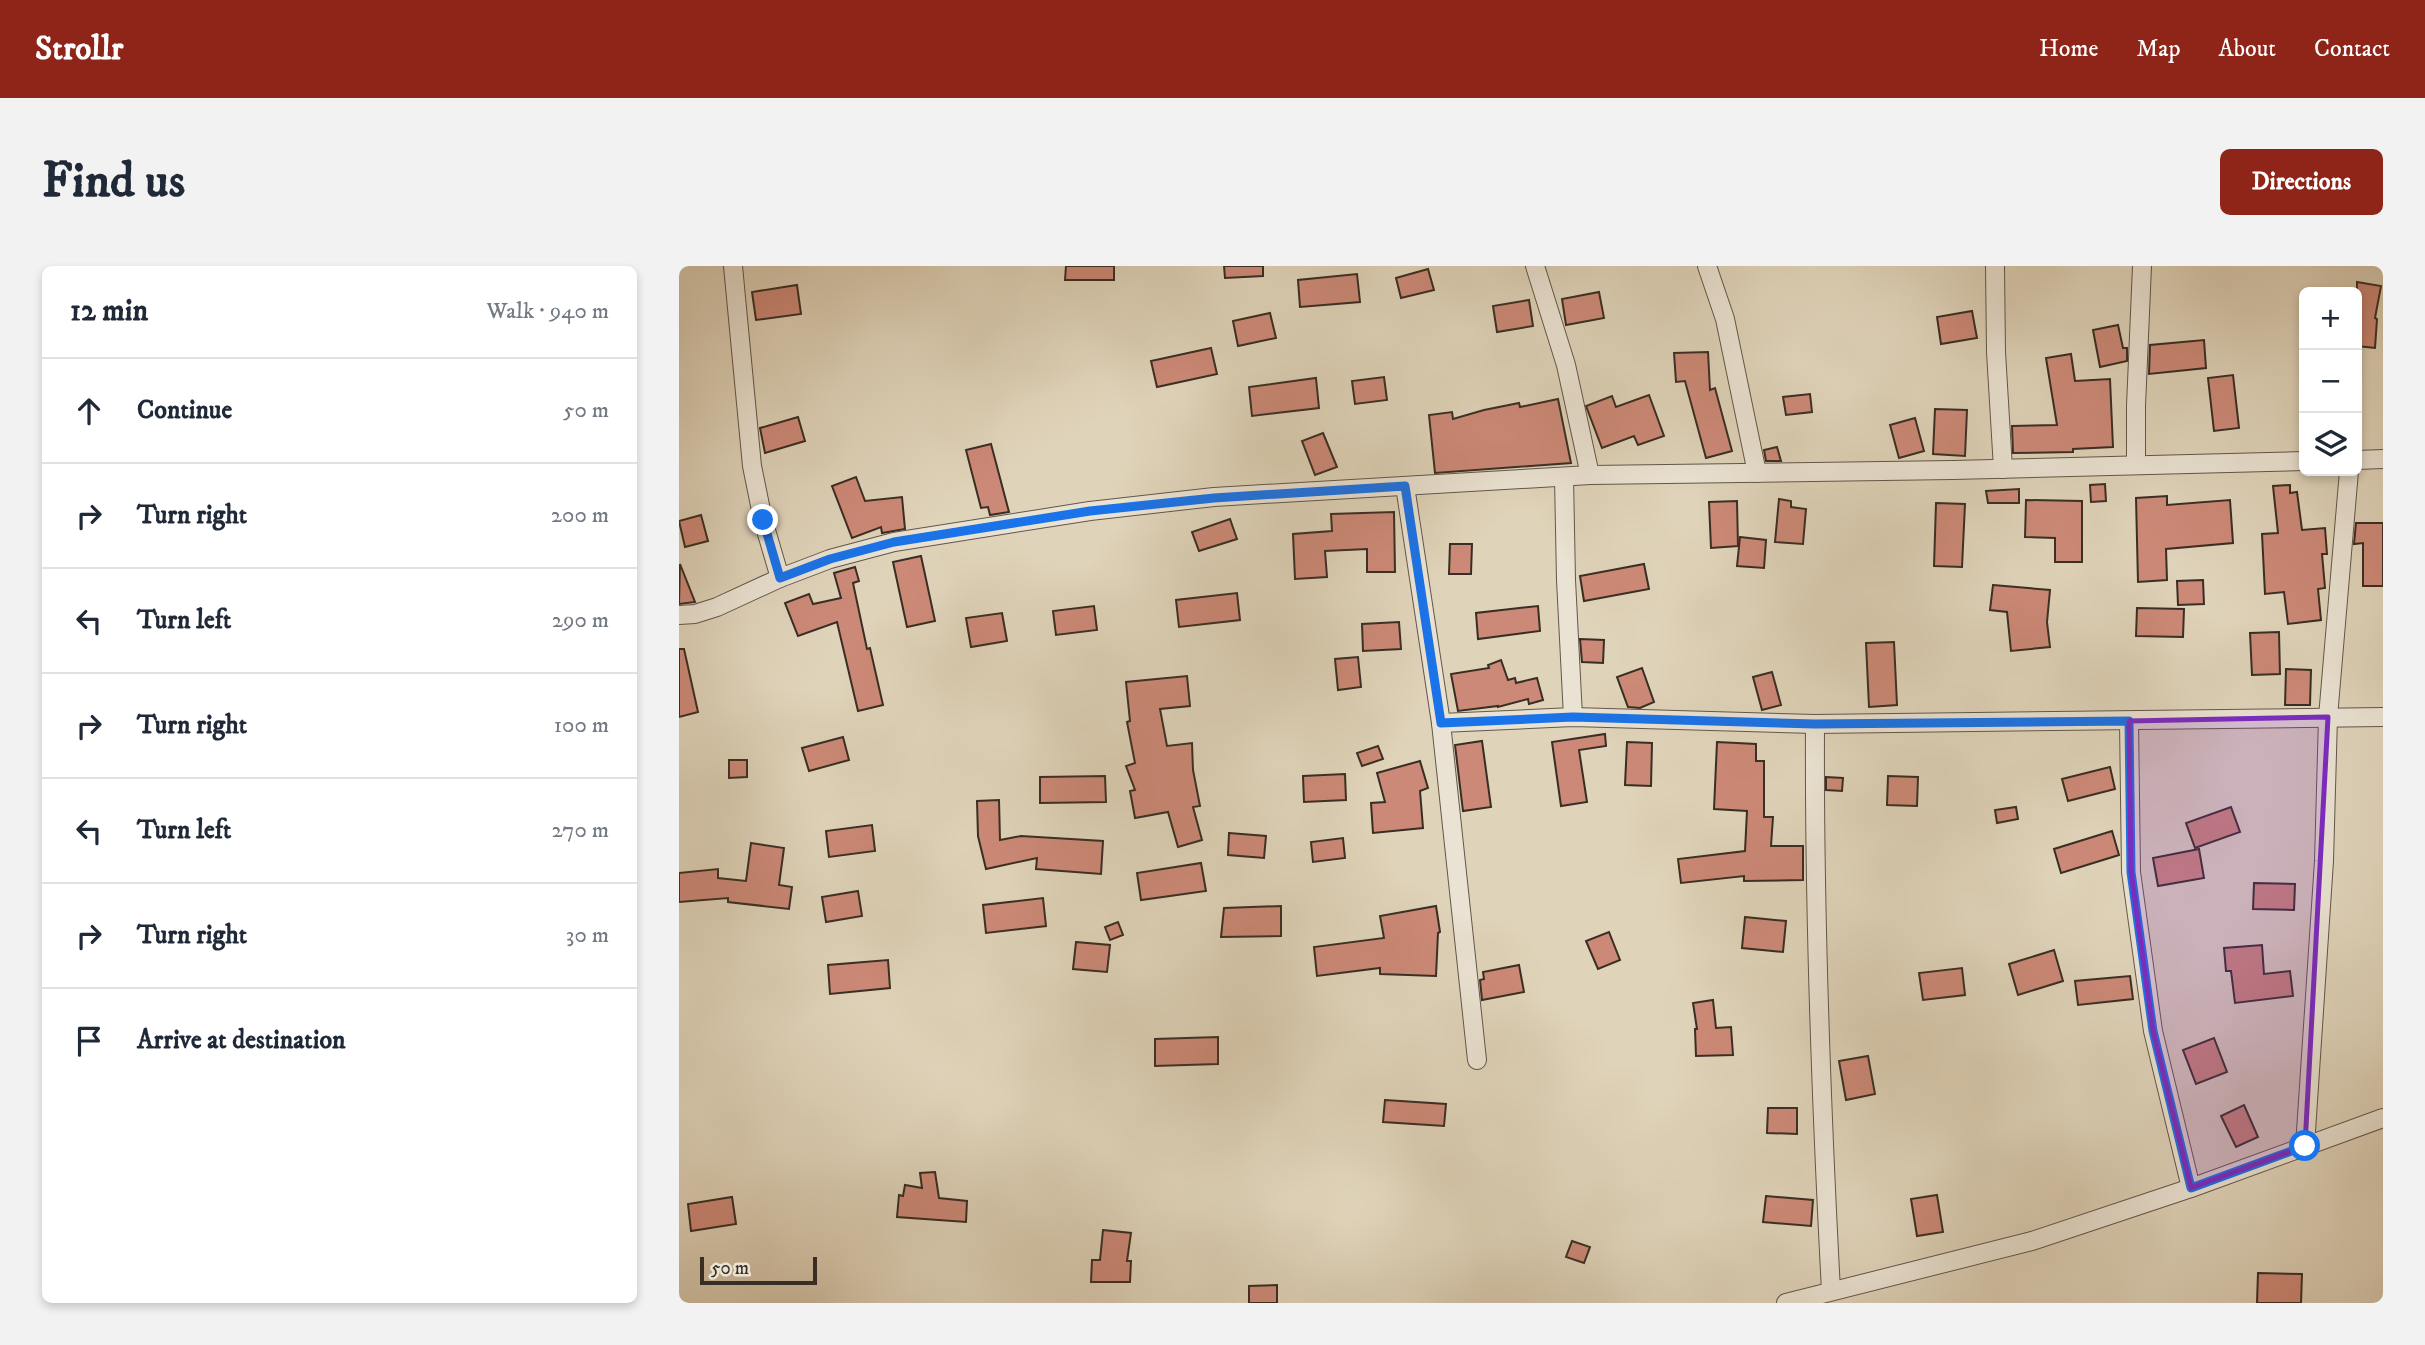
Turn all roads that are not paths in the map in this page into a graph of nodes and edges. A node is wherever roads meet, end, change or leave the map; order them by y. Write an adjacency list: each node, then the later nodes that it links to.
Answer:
1 (733, 266): 16 (street)
2 (1535, 266): 12 (street)
3 (1707, 266): 11 (street)
4 (1995, 266): 10 (street)
5 (2142, 266): 9 (street)
6 (2383, 459): 7 (street)
7 (2362, 460)
8 (2299, 461): 9 (street)
9 (2136, 465): 10 (street)
10 (2003, 469): 11 (street)
11 (1757, 473): 12 (street)
12 (1590, 475): 14 (street)
13 (2349, 476): 19 (street)
14 (1564, 477): 15 (street); 18 (street)
15 (1405, 486): 16 (street); 22 (street)
16 (780, 578): 17 (street)
17 (679, 615)
18 (1573, 717): 22 (street); 23 (street)
19 (2328, 717): 20 (street); 21 (street); 26 (street)
20 (2383, 717)
21 (2129, 721): 23 (street); 27 (street)
22 (1441, 723): 24 (street)
23 (1815, 724): 28 (street)
24 (1477, 1060)
25 (2383, 1118): 26 (street)
26 (2305, 1146): 27 (street)
27 (2191, 1188): 28 (street)
28 (1831, 1291): 29 (street)
29 (1786, 1303)

